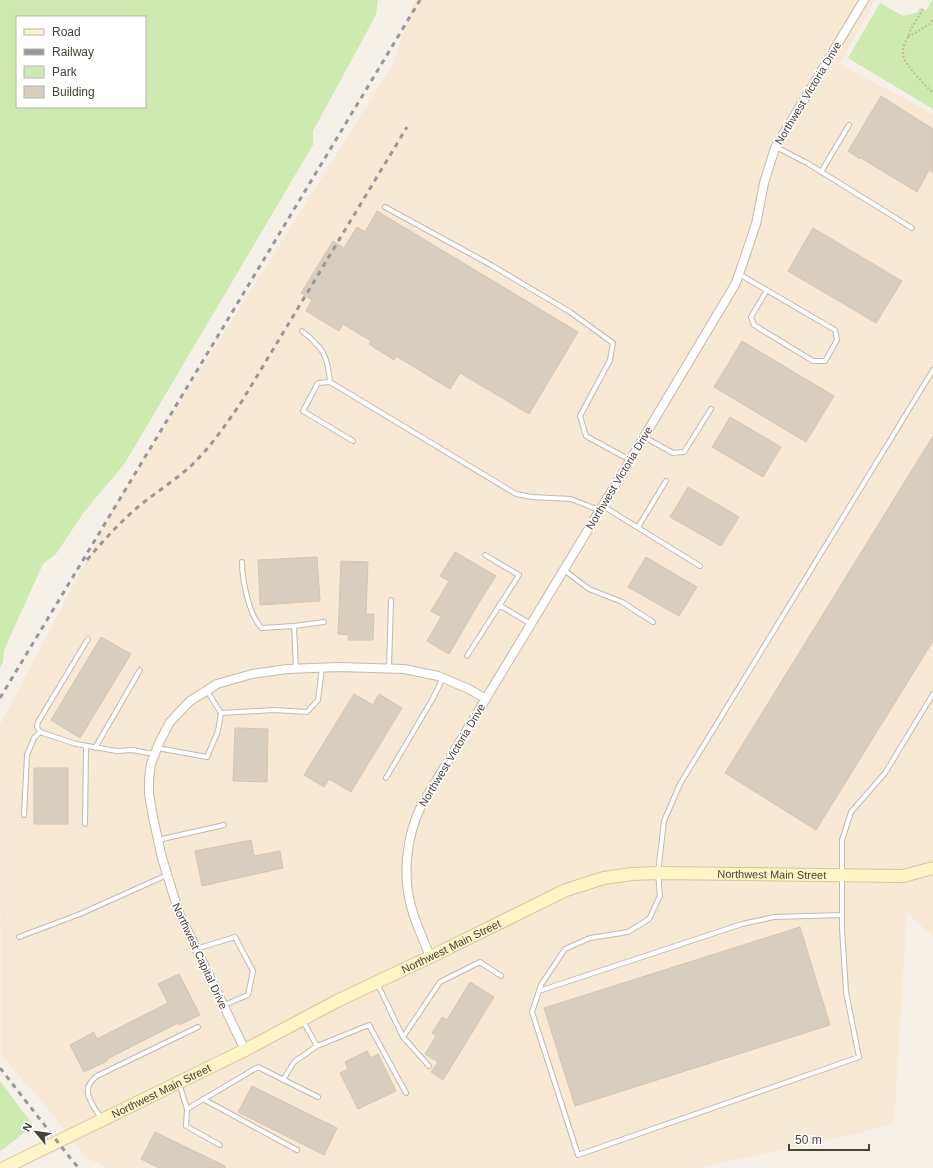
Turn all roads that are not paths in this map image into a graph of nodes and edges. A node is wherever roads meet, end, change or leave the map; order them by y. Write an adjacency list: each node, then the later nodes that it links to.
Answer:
1 (864, 0): 3 (street, Northwest Victoria Drive)
2 (849, 125): 4 (lane)
3 (776, 147): 4 (lane); 7 (street, Northwest Victoria Drive)
4 (821, 172): 6 (lane)
5 (385, 207): 15 (lane)
6 (912, 228)
7 (739, 274): 8 (lane); 13 (street, Northwest Victoria Drive)
8 (767, 290): 8 (lane)
9 (302, 331): 11 (lane)
10 (933, 370): 50 (lane)
11 (330, 382): 14 (lane); 17 (lane)
12 (711, 409): 13 (lane)
13 (644, 437): 15 (street, Northwest Victoria Drive)
14 (353, 441)
15 (630, 460): 17 (street, Northwest Victoria Drive)
16 (666, 481): 18 (lane)
17 (601, 508): 18 (lane); 22 (street, Northwest Victoria Drive)
18 (638, 528): 21 (lane)
19 (485, 554): 24 (lane)
20 (242, 562): 28 (lane)
21 (700, 566)
22 (564, 570): 26 (lane); 27 (street, Northwest Victoria Drive)
23 (391, 600): 33 (lane)
24 (499, 605): 27 (lane); 30 (lane)
25 (324, 622): 28 (lane)
26 (653, 622)
27 (531, 624): 38 (street, Northwest Victoria Drive)
28 (294, 626): 32 (lane)
29 (88, 639): 40 (lane)
30 (466, 656)
31 (322, 668): 32 (street, Northwest Capital Drive); 33 (street, Northwest Capital Drive); 39 (lane)
32 (296, 669): 36 (street, Northwest Capital Drive)
33 (389, 669): 35 (street, Northwest Capital Drive)
34 (140, 670): 42 (lane)
35 (443, 678): 38 (street, Northwest Capital Drive); 44 (lane)
36 (207, 690): 39 (lane); 43 (street, Northwest Capital Drive)
37 (933, 694): 52 (lane)
38 (486, 699): 56 (street, Northwest Victoria Drive)
39 (221, 713): 43 (lane)
40 (40, 732): 41 (lane); 45 (lane)
41 (86, 746): 42 (lane); 46 (lane)
42 (95, 748): 43 (lane)
43 (156, 751): 48 (street, Northwest Capital Drive)
44 (386, 778)
45 (24, 816)
46 (85, 824)
47 (224, 825): 48 (lane)
48 (158, 840): 51 (street, Northwest Capital Drive)
49 (933, 868): 52 (street, Northwest Main Street)
50 (658, 873): 52 (street, Northwest Main Street); 56 (street, Northwest Main Street); 59 (lane)
51 (167, 875): 54 (lane); 55 (street, Northwest Capital Drive)
52 (842, 875): 53 (lane)
53 (842, 915): 59 (lane); 59 (lane)
54 (20, 937)
55 (196, 949): 60 (street, Northwest Capital Drive); 60 (lane)
56 (430, 957): 58 (street, Northwest Main Street)
57 (501, 976): 63 (lane)
58 (376, 983): 61 (street, Northwest Main Street); 63 (lane)
59 (539, 992)
60 (223, 1006): 65 (street, Northwest Capital Drive)
61 (302, 1020): 64 (lane); 65 (street, Northwest Main Street)
62 (198, 1027): 73 (lane)
63 (403, 1037): 66 (lane)
64 (317, 1046): 67 (lane); 69 (lane)
65 (245, 1050): 68 (street, Northwest Main Street)
66 (429, 1066)
67 (283, 1080): 70 (lane); 71 (lane)
68 (179, 1083): 72 (lane); 73 (street, Northwest Main Street)
69 (406, 1093)
70 (318, 1097)
71 (203, 1099): 72 (lane); 75 (lane)
72 (187, 1109): 74 (lane)
73 (102, 1120): 76 (street, Northwest Main Street)
74 (220, 1145)
75 (297, 1150)
76 (4, 1168)

